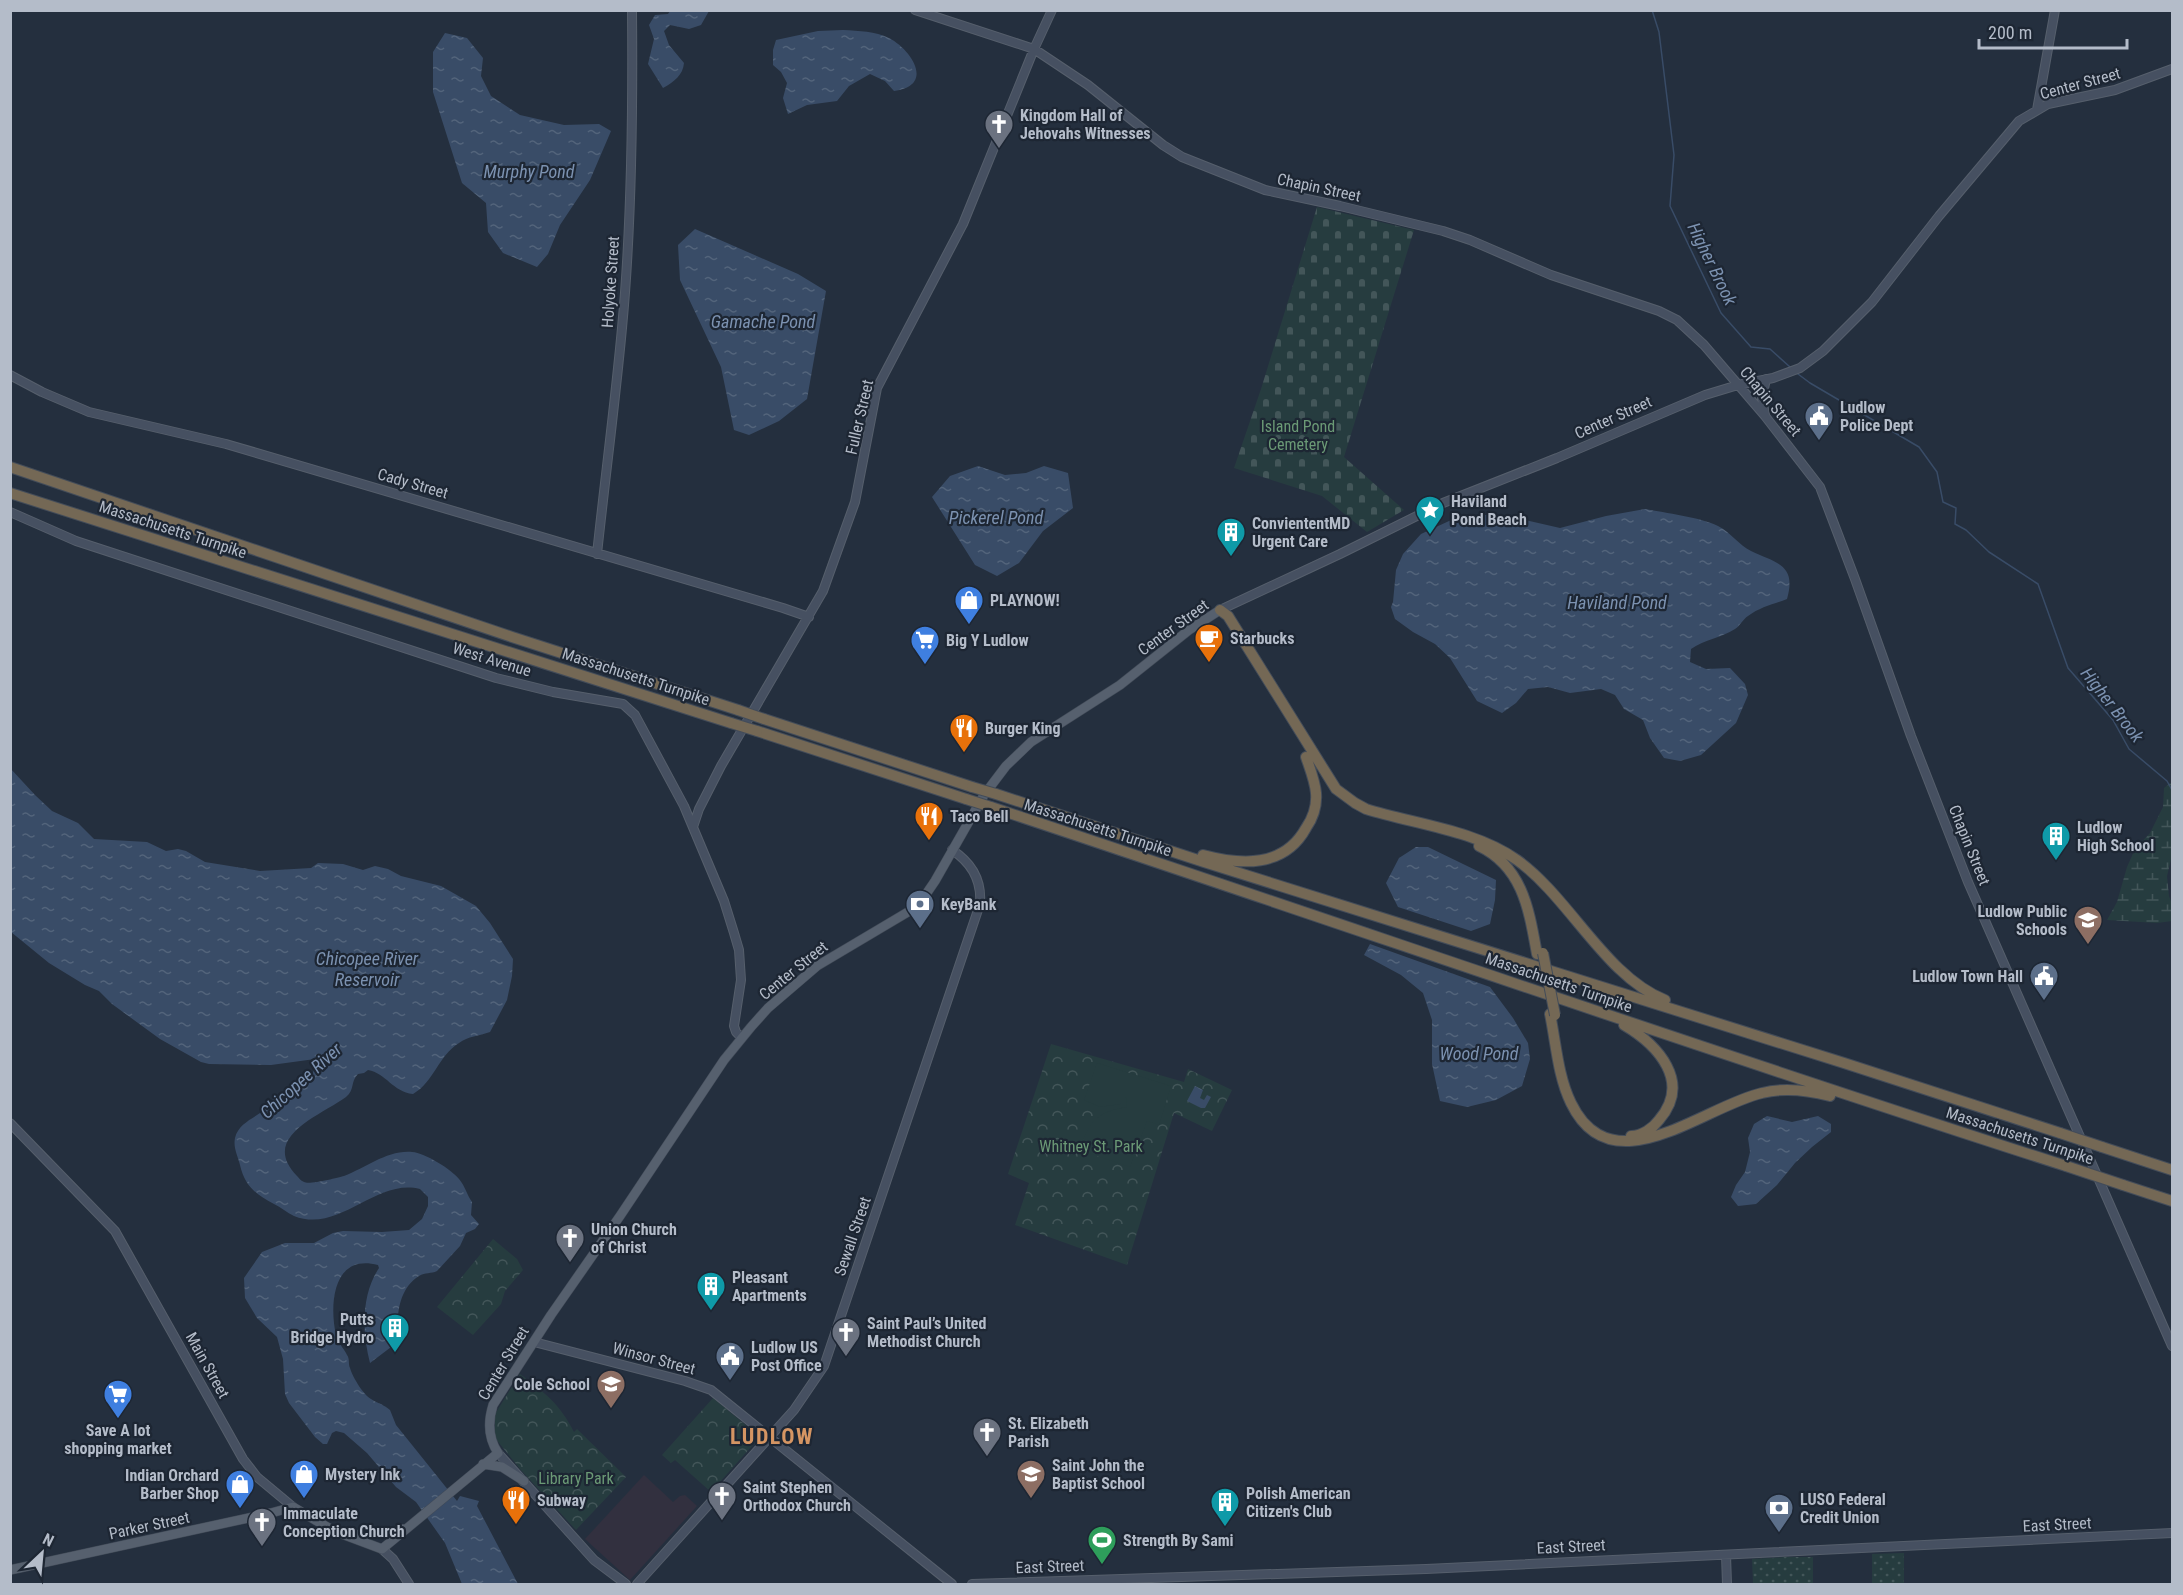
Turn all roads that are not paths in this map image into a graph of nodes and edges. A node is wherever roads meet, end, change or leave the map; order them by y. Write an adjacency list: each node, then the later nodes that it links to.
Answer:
1 (632, 10): 15 (main road, Holyoke Street)
2 (915, 10): 5 (main road, Chapin Street)
3 (1052, 10): 5 (main road, Fuller Street)
4 (2055, 10): 7 (main road)
5 (1034, 48): 10 (main road, Chapin Street); 17 (main road, Fuller Street)
6 (2172, 69): 7 (main road, Center Street)
7 (2037, 110): 9 (main road, Center Street)
8 (10, 375): 15 (main road, Cady Street)
9 (1766, 379): 10 (main road, Center Street); 11 (main road)
10 (1738, 385): 11 (main road, Chapin Street); 16 (main road, Center Street)
11 (1765, 416): 33 (main road, Chapin Street)
12 (10, 467): 19 (highway, Massachusetts Turnpike, bridge)
13 (10, 494): 24 (highway, Massachusetts Turnpike, bridge)
14 (10, 512): 20 (main road, West Avenue)
15 (597, 554): 17 (main road, Cady Street)
16 (1220, 610): 18 (highway); 21 (highway); 22 (main road, Center Street)
17 (809, 617): 20 (main road, Fuller Street)
18 (1306, 757): 19 (highway); 23 (highway)
19 (1086, 824): 27 (highway, Massachusetts Turnpike)
20 (693, 827): 26 (main road, West Avenue)
21 (1469, 837): 23 (highway); 27 (highway)
22 (952, 850): 26 (main road, Center Street); 35 (main road, Sewall Street)
23 (1540, 953): 25 (highway, bridge)
24 (1571, 1003): 25 (highway); 29 (highway, Massachusetts Turnpike)
25 (1552, 1015): 29 (highway)
26 (741, 1038): 32 (main road, Center Street)
27 (1767, 1038): 30 (highway, Massachusetts Turnpike, bridge)
28 (10, 1123): 39 (main road, Main Street)
29 (1957, 1131): 31 (highway, Massachusetts Turnpike, bridge)
30 (2172, 1170)
31 (2172, 1201)
32 (534, 1342): 34 (main road, Center Street); 35 (main road, Winsor Street)
33 (2172, 1346)
34 (489, 1428): 36 (main road, Center Street); 37 (main road)
35 (771, 1437): 48 (main road, Sewall Street); 49 (main road, Winsor Street)
36 (498, 1453): 37 (main road); 38 (main road)
37 (483, 1464): 38 (main road); 40 (main road)
38 (524, 1481): 47 (main road)
39 (292, 1507): 42 (main road, Main Street); 45 (main road, Parker Street)
40 (407, 1527): 42 (main road); 43 (main road)
41 (2172, 1533): 44 (main road, East Street)
42 (341, 1534): 43 (main road, Main Street)
43 (382, 1549): 46 (main road, Main Street)
44 (1726, 1555): 50 (main road, East Street); 51 (main road)
45 (10, 1570)
46 (409, 1584)
47 (626, 1584)
48 (638, 1584)
49 (952, 1584)
50 (972, 1584)
51 (1727, 1584)

